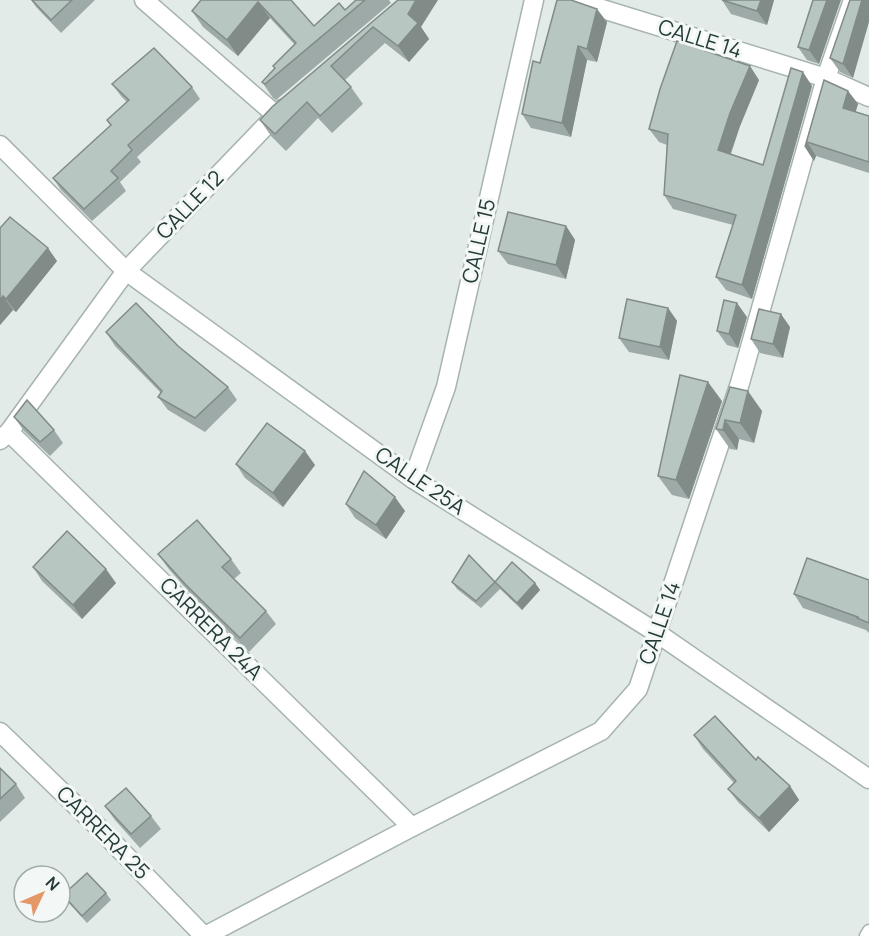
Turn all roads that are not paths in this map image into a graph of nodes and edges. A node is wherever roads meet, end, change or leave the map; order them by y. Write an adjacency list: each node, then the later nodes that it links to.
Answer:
1 (144, 0): 8 (street)
2 (534, 0): 12 (street, CALLE 15)
3 (573, 0): 5 (street, CALLE 14)
4 (853, 0): 5 (street, CALLE 14)
5 (826, 78): 6 (street, CALLE 14); 13 (street, CALLE 14)
6 (869, 97)
7 (294, 100): 8 (street, CALLE 12)
8 (276, 115): 10 (street, CALLE 12)
9 (0, 145): 10 (street, CALLE 25A)
10 (126, 271): 11 (street, CALLE 12); 12 (street, CALLE 25A)
11 (5, 436): 16 (street, CARRERA 24A)
12 (413, 478): 13 (street, CALLE 25A)
13 (657, 633): 15 (street, CALLE 25A); 16 (street, CALLE 14)
14 (0, 732): 18 (street, CARRERA 25)
15 (869, 779)
16 (412, 827): 18 (street, CALLE 14)
17 (869, 931): 19 (lane)
18 (204, 936)
19 (866, 936)

